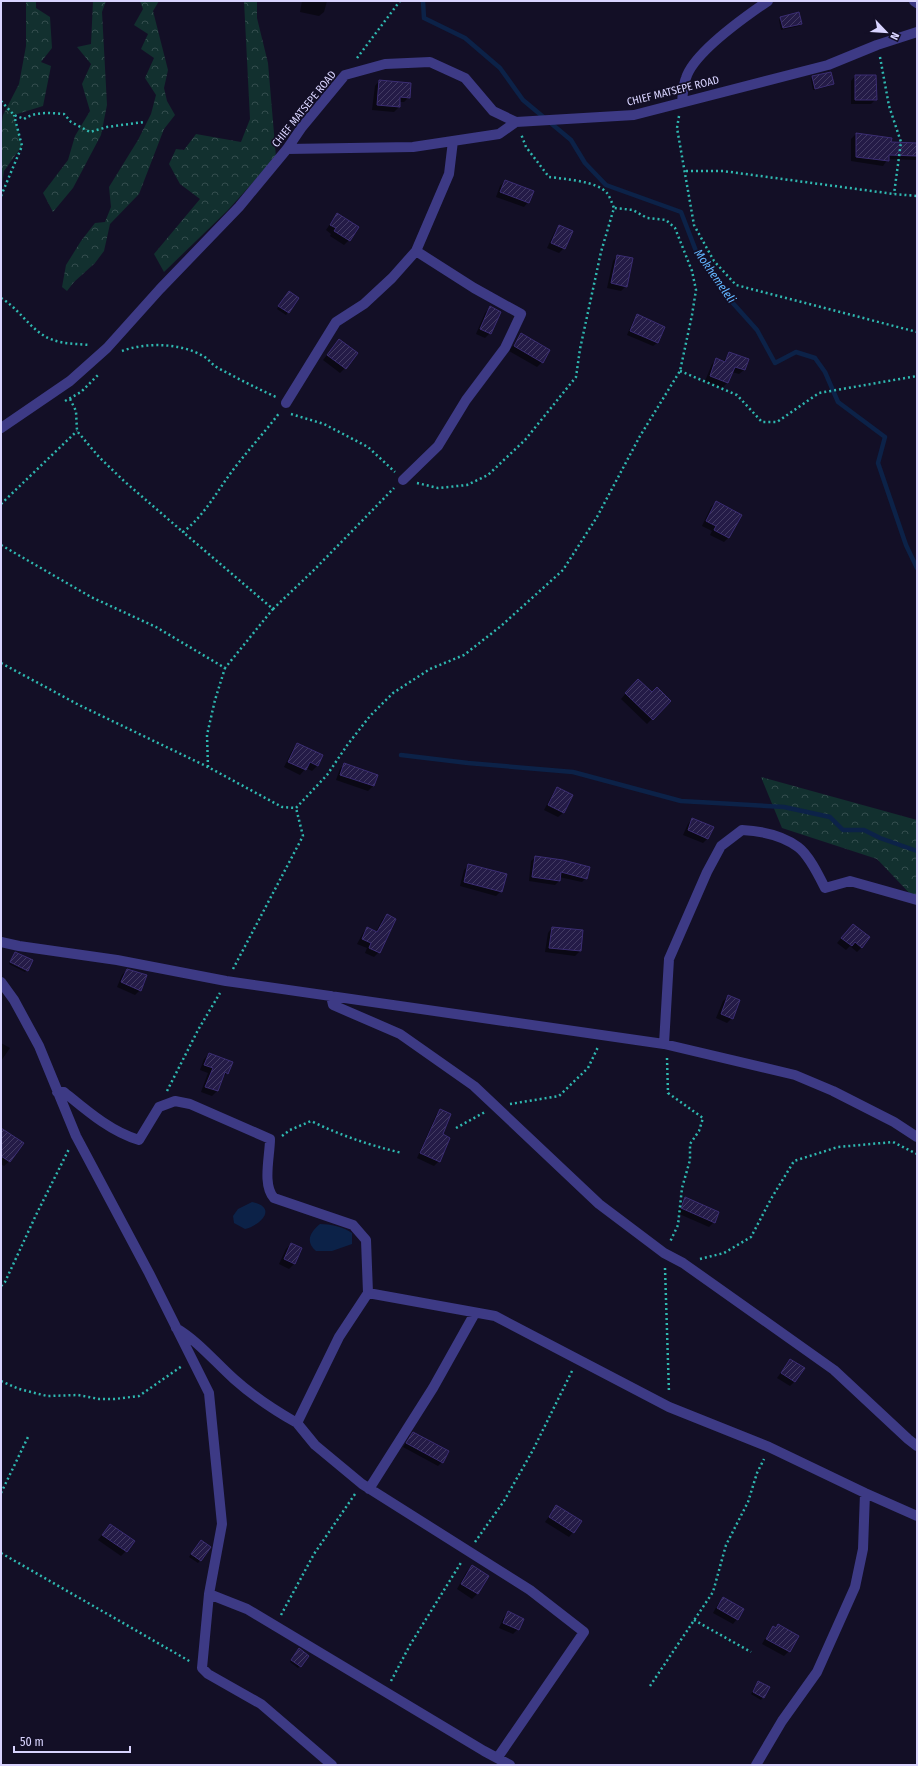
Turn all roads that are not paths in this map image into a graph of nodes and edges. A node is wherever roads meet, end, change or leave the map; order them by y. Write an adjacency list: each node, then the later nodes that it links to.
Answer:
1 (768, 1): 5 (street)
2 (914, 1): 3 (street)
3 (917, 3)
4 (917, 32): 5 (street, CHIEF MATSEPE ROAD)
5 (682, 102): 6 (street, CHIEF MATSEPE ROAD)
6 (516, 122): 7 (street); 8 (street, CHIEF MATSEPE ROAD)
7 (453, 141): 8 (street); 9 (street)
8 (287, 149): 11 (street, CHIEF MATSEPE ROAD)
9 (416, 251): 10 (street); 12 (street)
10 (286, 403)
11 (1, 428)
12 (403, 480)
13 (917, 900): 17 (street)
14 (1, 942): 16 (street)
15 (1, 982): 18 (street)
16 (331, 996): 17 (street); 24 (street)
17 (664, 1044): 19 (street)
18 (57, 1092): 20 (street); 22 (street)
19 (917, 1137)
20 (368, 1293): 21 (street); 23 (street)
21 (475, 1313): 25 (street); 26 (street)
22 (176, 1328): 23 (street); 28 (street)
23 (297, 1423): 25 (street)
24 (917, 1446)
25 (365, 1486): 29 (street)
26 (865, 1494): 27 (street); 32 (street)
27 (917, 1516)
28 (209, 1594): 29 (street); 30 (street)
29 (498, 1757): 31 (street)
30 (332, 1765)
31 (510, 1765)
32 (756, 1765)

